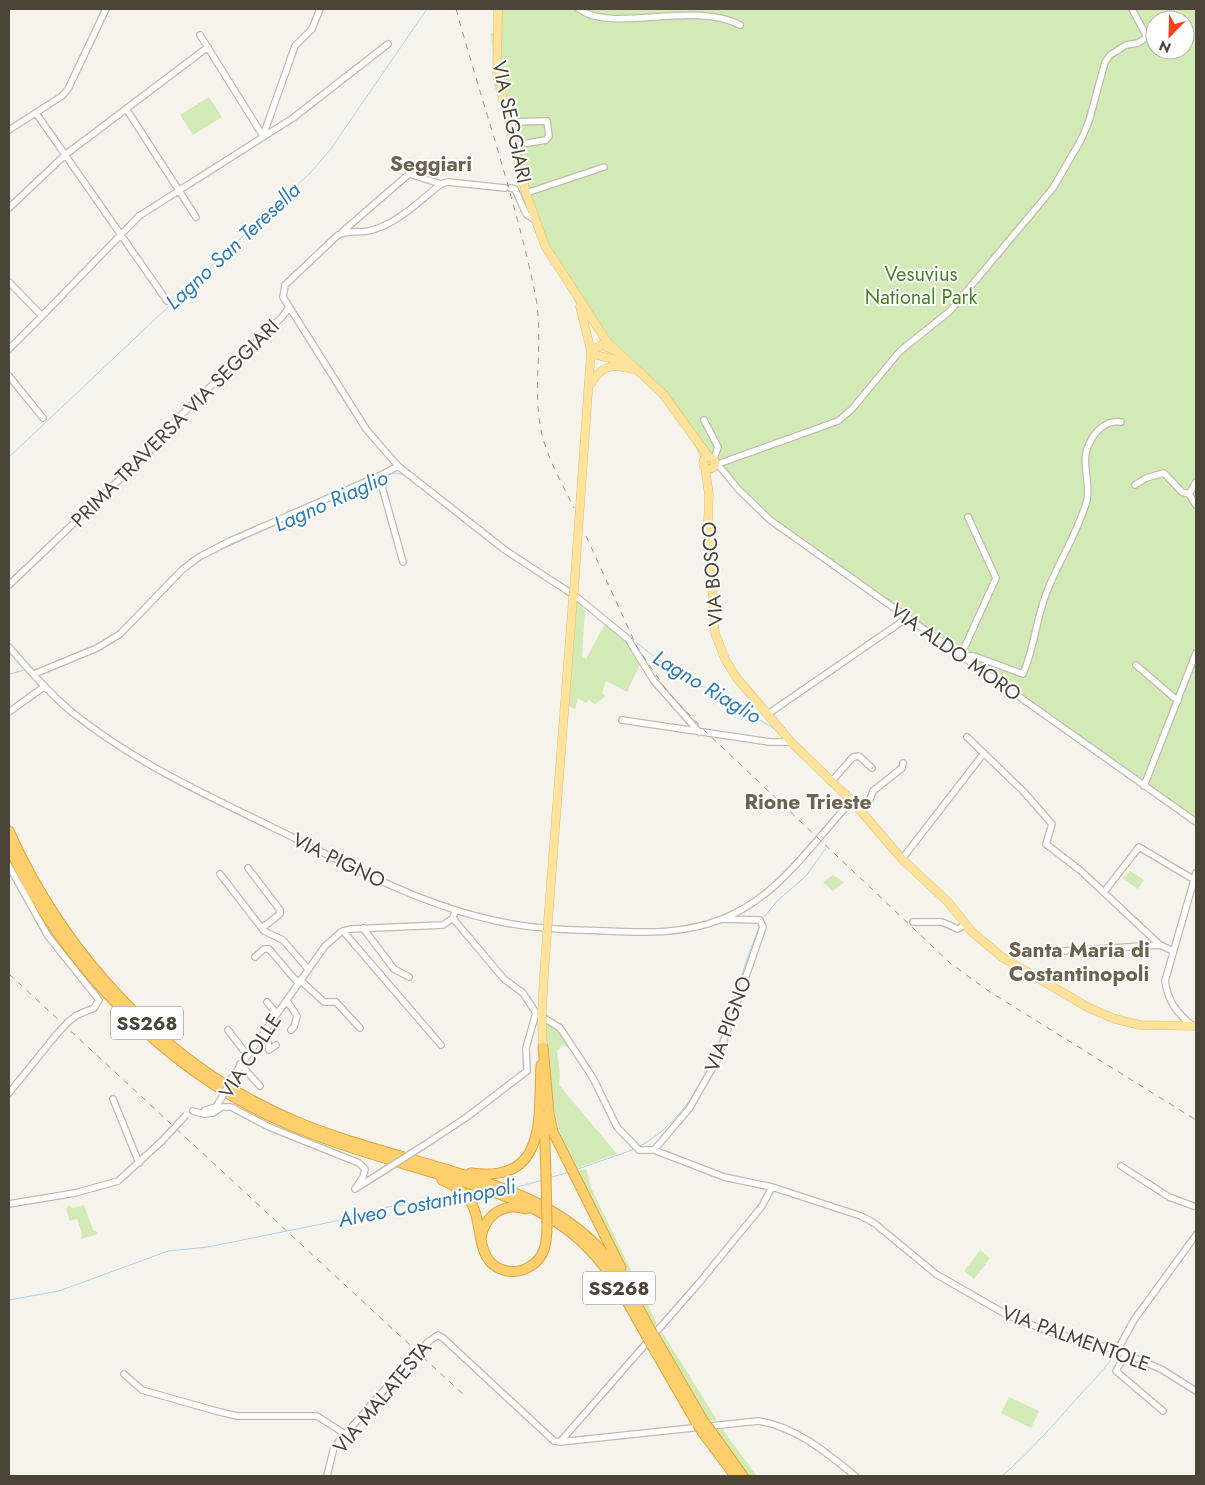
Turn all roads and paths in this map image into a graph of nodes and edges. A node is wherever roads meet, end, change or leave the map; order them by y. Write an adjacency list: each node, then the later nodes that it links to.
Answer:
1 (106, 9): 11 (street)
2 (320, 9): 14 (street)
3 (498, 9): 12 (main road, VIA SEGGIARI)
4 (579, 9): 6 (street)
5 (1132, 9): 41 (street)
6 (740, 24)
7 (200, 35): 9 (street)
8 (388, 44): 14 (street)
9 (208, 47): 10 (street); 14 (street)
10 (127, 110): 16 (street); 19 (street)
11 (36, 113): 13 (street); 16 (street)
12 (510, 122): 15 (main road, VIA SEGGIARI); 15 (street)
13 (9, 130)
14 (263, 136): 19 (street)
15 (516, 145): 20 (main road, VIA SEGGIARI)
16 (65, 155): 22 (street); 25 (street)
17 (604, 167): 20 (street)
18 (441, 184): 21 (street); 24 (street); 24 (street, PRIMA TRAVERSA VIA SEGGIARI)
19 (178, 189): 23 (street); 25 (street)
20 (526, 193): 21 (main road, VIA SEGGIARI)
21 (526, 204): 27 (main road, VIA BOSCO)
22 (9, 208)
23 (196, 217)
24 (342, 232): 29 (street, PRIMA TRAVERSA VIA SEGGIARI)
25 (121, 235): 28 (street); 30 (street)
26 (9, 282): 30 (street)
27 (578, 298): 32 (main road, VIA BOSCO); 33 (main road, VIA BOSCO)
28 (167, 301)
29 (288, 309): 42 (street); 50 (street, PRIMA TRAVERSA VIA SEGGIARI)
30 (42, 316): 31 (street)
31 (9, 349)
32 (614, 350): 33 (main road); 34 (main road, VIA BOSCO)
33 (591, 351): 34 (main road, VIA BOSCO); 37 (main road)
34 (627, 363): 35 (main road, VIA BOSCO)
35 (638, 371): 37 (main road); 41 (main road, VIA BOSCO)
36 (9, 376): 38 (street)
37 (589, 386): 51 (main road)
38 (43, 418)
39 (704, 420): 41 (street)
40 (1121, 422): 56 (street)
41 (714, 465): 52 (street, VIA ALDO MORO); 62 (main road, VIA BOSCO)
42 (398, 466): 43 (street); 51 (street)
43 (379, 476): 49 (street); 58 (street)
44 (1196, 482): 46 (street)
45 (1135, 485): 46 (street)
46 (1189, 494): 47 (street)
47 (1196, 505)
48 (968, 518): 55 (street)
49 (403, 562)
50 (9, 585)
51 (574, 595): 64 (street); 101 (main road, bridge)
52 (907, 618): 55 (street, VIA ALDO MORO); 62 (street)
53 (9, 647): 58 (street, VIA PIGNO)
54 (1196, 653): 60 (street)
55 (961, 656): 56 (street, VIA ALDO MORO)
56 (967, 660): 71 (street, VIA ALDO MORO)
57 (1136, 665): 60 (street)
58 (34, 674): 59 (street, VIA PIGNO)
59 (45, 686): 61 (street); 84 (street, VIA PIGNO)
60 (1178, 700): 71 (street)
61 (9, 712)
62 (768, 714): 66 (main road, VIA BOSCO)
63 (622, 720): 64 (street)
64 (699, 732): 66 (street)
65 (968, 737): 67 (street)
66 (791, 742): 70 (main road, VIA BOSCO)
67 (984, 753): 77 (street); 83 (street)
68 (903, 763): 73 (street)
69 (872, 768): 70 (street)
70 (831, 782): 72 (main road, VIA BOSCO)
71 (1144, 786): 74 (street, VIA ALDO MORO)
72 (852, 802): 73 (main road, VIA BOSCO); 86 (street, VIA PIGNO)
73 (861, 811): 77 (main road, VIA BOSCO)
74 (1196, 822)
75 (9, 831): 117 (highway, SS268)
76 (9, 847): 119 (highway, SS268)
77 (902, 859): 88 (main road, VIA BOSCO)
78 (9, 866): 114 (street, bridge)
79 (248, 868): 89 (street)
80 (1196, 873): 82 (street)
81 (220, 874): 89 (street)
82 (1194, 879): 83 (street); 93 (street)
83 (1104, 892): 92 (street)
84 (455, 910): 85 (street); 86 (street, VIA PIGNO)
85 (453, 918): 90 (street); 101 (street)
86 (722, 919): 118 (street, VIA PIGNO)
87 (913, 922): 88 (street)
88 (966, 924): 103 (main road, VIA BOSCO)
89 (262, 928): 96 (street)
90 (363, 928): 91 (street); 97 (street)
91 (343, 931): 96 (street, VIA COLLE); 109 (street)
92 (1160, 945): 93 (street); 94 (street)
93 (1173, 951): 103 (street)
94 (1030, 953)
95 (255, 957): 98 (street)
96 (308, 969): 98 (street, VIA COLLE)
97 (409, 977)
98 (299, 982): 99 (street, VIA COLLE); 104 (street)
99 (286, 1001): 102 (street, VIA COLLE); 107 (street)
100 (267, 1002): 102 (street)
101 (539, 1012): 110 (main road, bridge); 116 (street, bridge); 118 (street)
102 (277, 1014): 106 (street, VIA COLLE)
103 (1195, 1026)
104 (360, 1028)
105 (228, 1030): 111 (street)
106 (266, 1030): 108 (street); 111 (street, VIA COLLE)
107 (291, 1030)
108 (276, 1045)
109 (441, 1045)
110 (543, 1047): 117 (highway); 127 (highway, bridge); 129 (highway)
111 (246, 1055): 112 (street, VIA COLLE)
112 (240, 1064): 113 (street); 116 (street, VIA COLLE, bridge)
113 (260, 1086)
114 (9, 1093)
115 (113, 1099): 120 (street)
116 (193, 1111): 120 (street, VIA COLLE, bridge)
117 (384, 1150): 123 (highway, SS268)
118 (654, 1150): 122 (street, VIA PALMENTOLE)
119 (392, 1160): 123 (highway, SS268); 127 (highway)
120 (139, 1163): 124 (street, VIA COLLE)
121 (1121, 1166): 125 (street)
122 (772, 1187): 131 (street, VIA PALMENTOLE); 138 (street)
123 (503, 1191): 128 (highway, SS268); 129 (highway, SS268)
124 (9, 1204)
125 (1196, 1208)
126 (1196, 1236): 131 (street)
127 (480, 1240): 128 (highway)
128 (585, 1245): 130 (highway, SS268)
129 (636, 1303): 130 (highway, SS268)
130 (648, 1332): 136 (highway, SS268, bridge)
131 (1117, 1351): 132 (street, VIA PALMENTOLE)
132 (1125, 1355): 134 (street, VIA PALMENTOLE); 135 (street)
133 (124, 1374): 137 (street)
134 (1196, 1391)
135 (1163, 1411)
136 (707, 1432): 140 (highway, SS268); 141 (highway, SS268)
137 (345, 1434): 138 (street, VIA MALATESTA, bridge); 139 (street, VIA MALATESTA)
138 (560, 1442): 142 (street)
139 (327, 1476)
140 (735, 1476)
141 (743, 1476)
142 (855, 1476)

